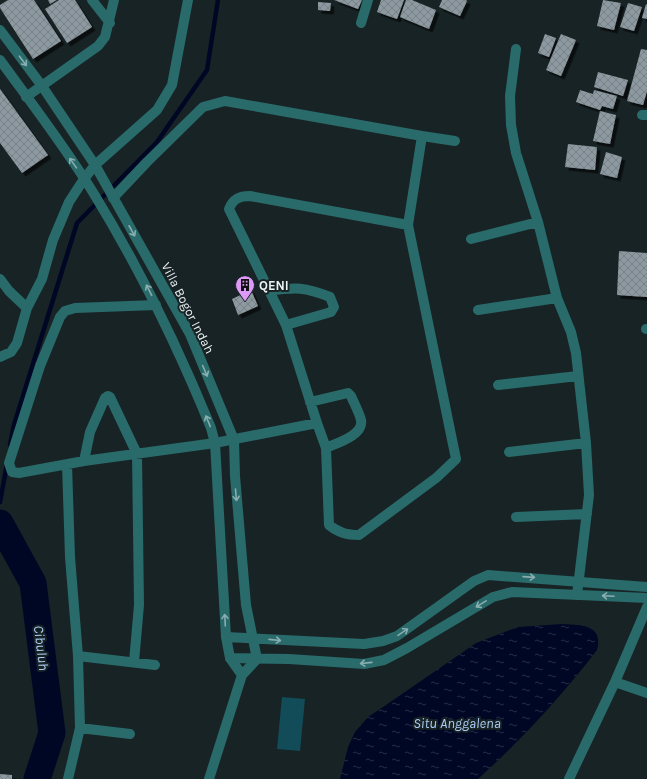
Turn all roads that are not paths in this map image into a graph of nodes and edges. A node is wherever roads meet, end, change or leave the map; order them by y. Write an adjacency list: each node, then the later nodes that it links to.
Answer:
1 (92, 0): 5 (street)
2 (114, 0): 5 (street)
3 (188, 0): 14 (street)
4 (368, 0): 6 (street)
5 (110, 23): 10 (street)
6 (361, 23)
7 (0, 30): 10 (street, Villa Bogor Indah, one-way to 10)
8 (516, 48): 17 (street)
9 (0, 60): 11 (street, Villa Bogor Indah)
10 (42, 86): 11 (street); 14 (street, Villa Bogor Indah)
11 (26, 97): 15 (street, Villa Bogor Indah, one-way to 11)
12 (422, 136): 13 (street); 16 (street); 18 (street)
13 (455, 141)
14 (95, 165): 15 (street); 16 (street, Villa Bogor Indah)
15 (84, 178): 23 (street, Villa Bogor Indah, one-way to 15); 24 (street)
16 (111, 194): 32 (street, Villa Bogor Indah, one-way to 32)
17 (538, 222): 19 (street); 22 (street)
18 (408, 225): 21 (street); 35 (street)
19 (471, 239)
20 (0, 278): 24 (street)
21 (270, 291): 26 (street); 26 (street)
22 (557, 298): 25 (street); 28 (street)
23 (156, 305): 33 (street, Villa Bogor Indah, one-way to 23); 39 (street)
24 (27, 308): 27 (street)
25 (478, 310)
26 (286, 325): 30 (street)
27 (0, 357)
28 (578, 376): 29 (street); 34 (street)
29 (498, 384)
30 (310, 402): 31 (street); 35 (street)
31 (317, 423): 32 (street); 35 (street)
32 (234, 440): 33 (street); 48 (street, Villa Bogor Indah, one-way to 48)
33 (215, 443): 37 (street); 47 (street, Villa Bogor Indah, one-way to 33)
34 (586, 443): 36 (street); 40 (street)
35 (326, 448)
36 (509, 452)
37 (137, 454): 38 (street); 38 (street); 52 (street)
38 (84, 461): 39 (street)
39 (67, 464): 49 (street)
40 (587, 514): 41 (street); 42 (street)
41 (516, 517)
42 (579, 581): 43 (street); 44 (street); 48 (street, one-way to 42)
43 (647, 587)
44 (577, 595): 45 (street, one-way to 44); 51 (street, one-way to 51)
45 (647, 598)
46 (647, 607): 55 (street)
47 (226, 637): 48 (street); 50 (street, Villa Bogor Indah)
48 (252, 639): 51 (street, Villa Bogor Indah)
49 (78, 656): 52 (street); 57 (street)
50 (230, 658): 51 (street); 54 (street)
51 (257, 659): 54 (street)
52 (134, 662): 53 (street)
53 (155, 665)
54 (242, 675): 60 (street)
55 (615, 682): 56 (street); 61 (street)
56 (647, 693)
57 (80, 728): 58 (street); 59 (street)
58 (130, 734)
59 (68, 779)
60 (209, 779)
61 (569, 779)

